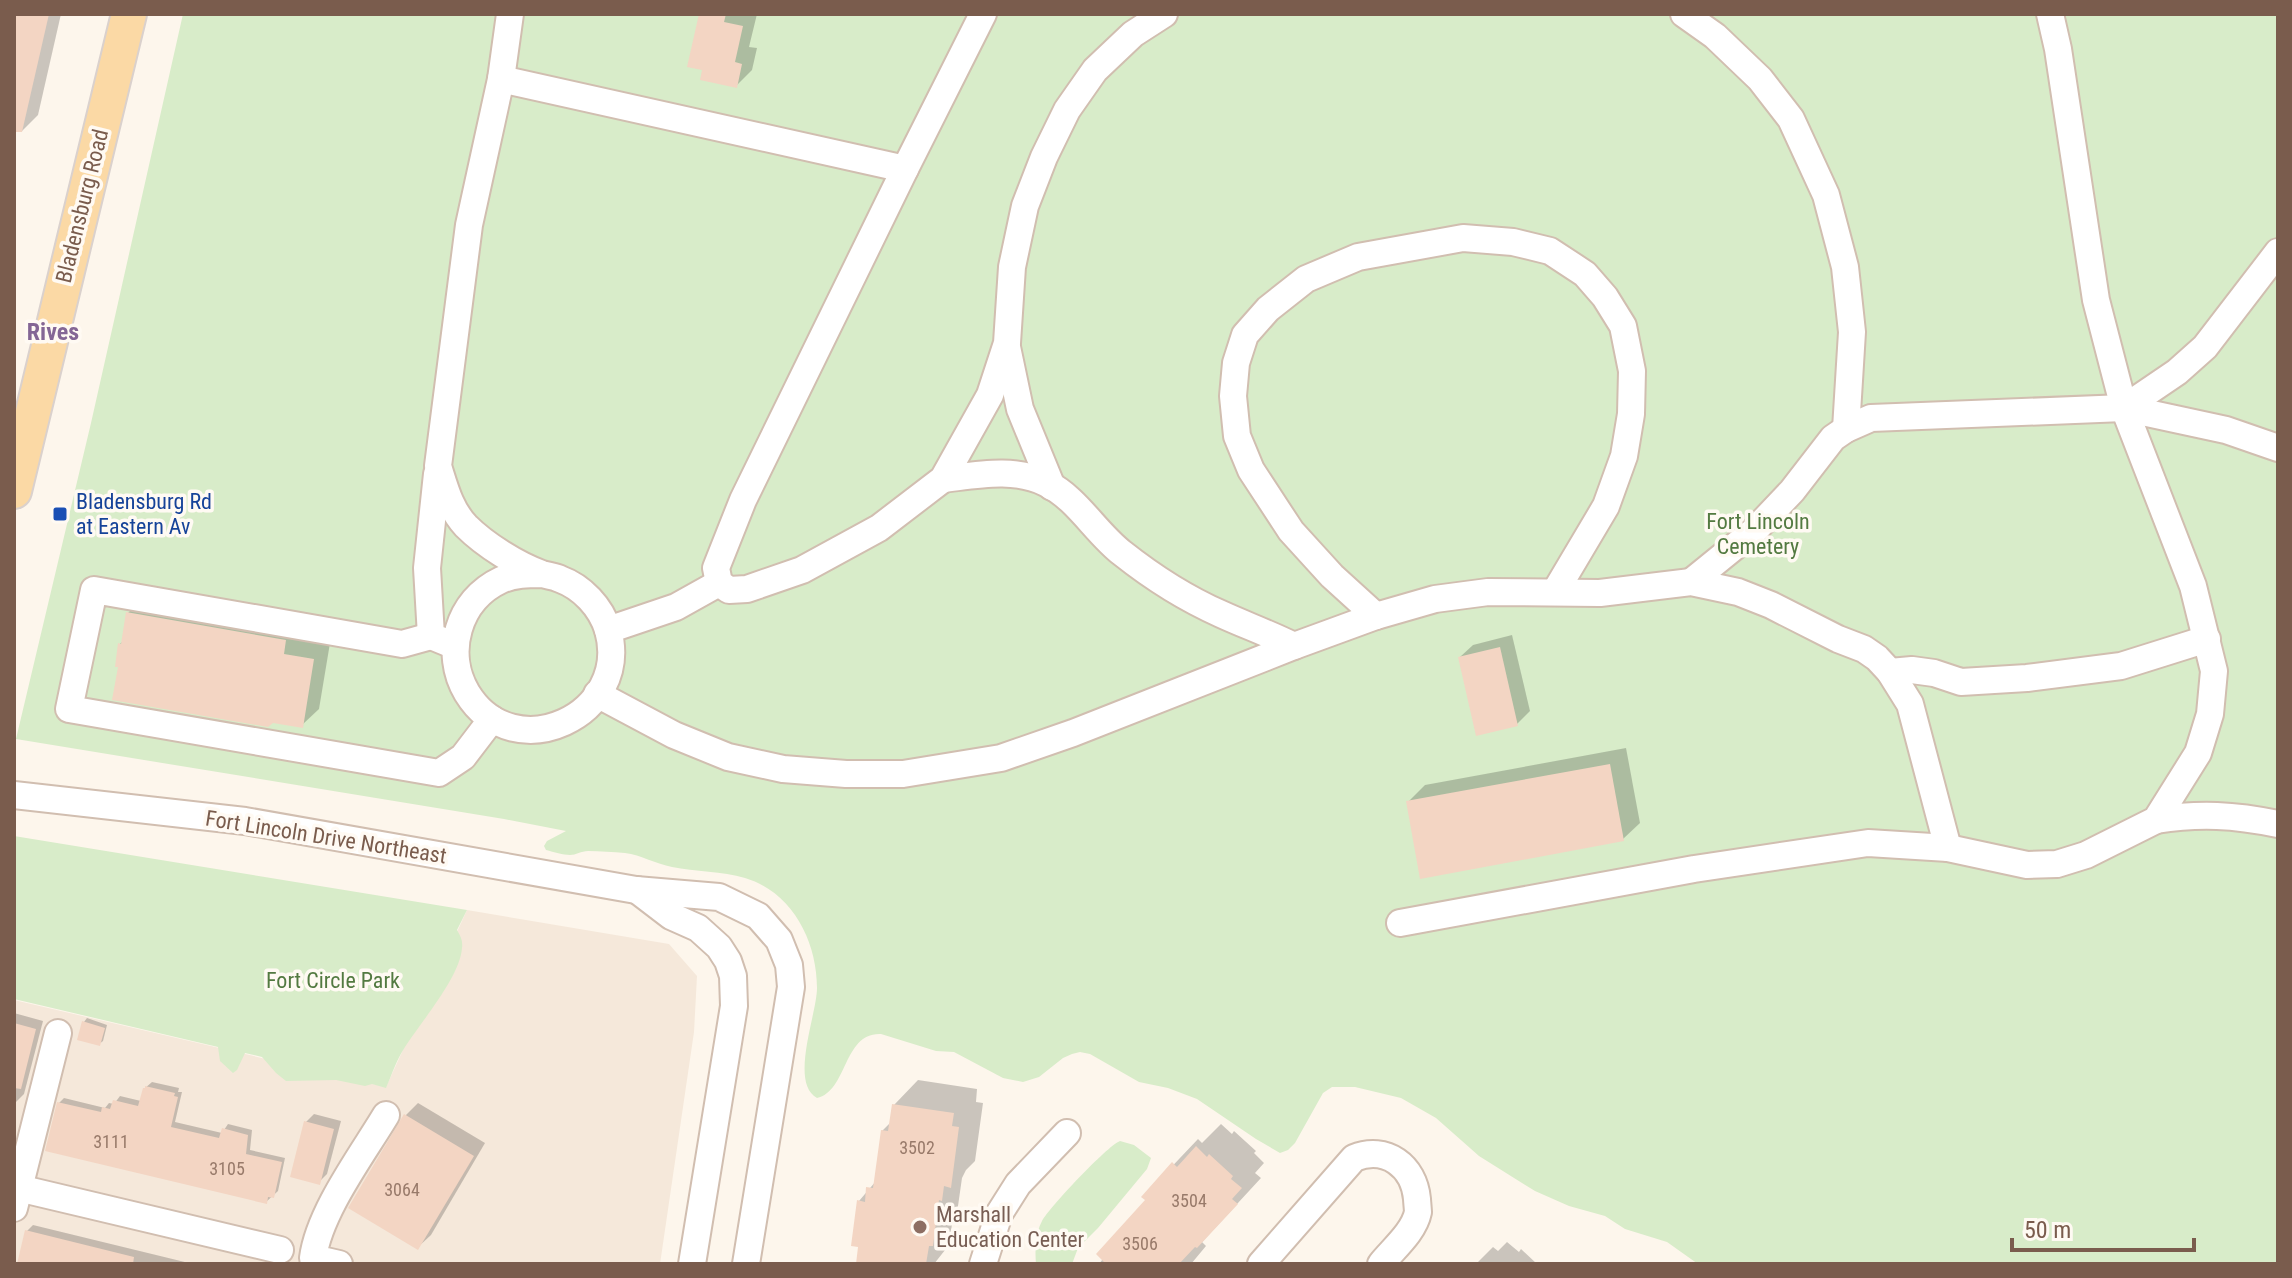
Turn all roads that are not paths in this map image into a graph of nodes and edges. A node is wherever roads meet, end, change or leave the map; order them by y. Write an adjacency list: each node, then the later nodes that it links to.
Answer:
1 (129, 14): 17 (main road, Bladensburg Road)
2 (510, 14): 7 (street)
3 (983, 14): 8 (street)
4 (1164, 14): 10 (street)
5 (1684, 14): 12 (street)
6 (2050, 14): 11 (street)
7 (501, 79): 8 (street); 14 (street)
8 (905, 169): 20 (street)
9 (2278, 252): 11 (street)
10 (1007, 343): 15 (street); 16 (street)
11 (2124, 408): 12 (street); 13 (street); 24 (street)
12 (1846, 429): 19 (street)
13 (2278, 448)
14 (438, 466): 18 (street); 25 (street)
15 (943, 479): 16 (street); 20 (street)
16 (1052, 487): 26 (street)
17 (14, 491)
18 (542, 574): 23 (street); 25 (street)
19 (1691, 582): 21 (street); 27 (street)
20 (719, 583): 23 (street)
21 (1555, 592): 22 (street); 22 (street)
22 (1376, 616): 26 (street)
23 (608, 630): 28 (street)
24 (2207, 639): 27 (street); 31 (street)
25 (443, 641): 29 (street); 29 (street)
26 (1294, 646): 28 (street)
27 (1890, 672): 33 (street)
28 (597, 694): 29 (street)
29 (492, 719)
30 (14, 795): 34 (street, Fort Lincoln Drive Northeast)
31 (2156, 820): 32 (street); 33 (street)
32 (2278, 824)
33 (1948, 848): 35 (street)
34 (636, 890): 42 (street, Fort Lincoln Drive Northeast); 43 (street, Fort Lincoln Drive Northeast)
35 (1400, 923)
36 (58, 1033): 39 (street)
37 (386, 1115): 41 (street)
38 (1067, 1133): 44 (street)
39 (15, 1194): 40 (street)
40 (280, 1250)
41 (326, 1261)
42 (692, 1264)
43 (746, 1264)
44 (983, 1264)
45 (1261, 1264): 46 (street)
46 (1381, 1264)

